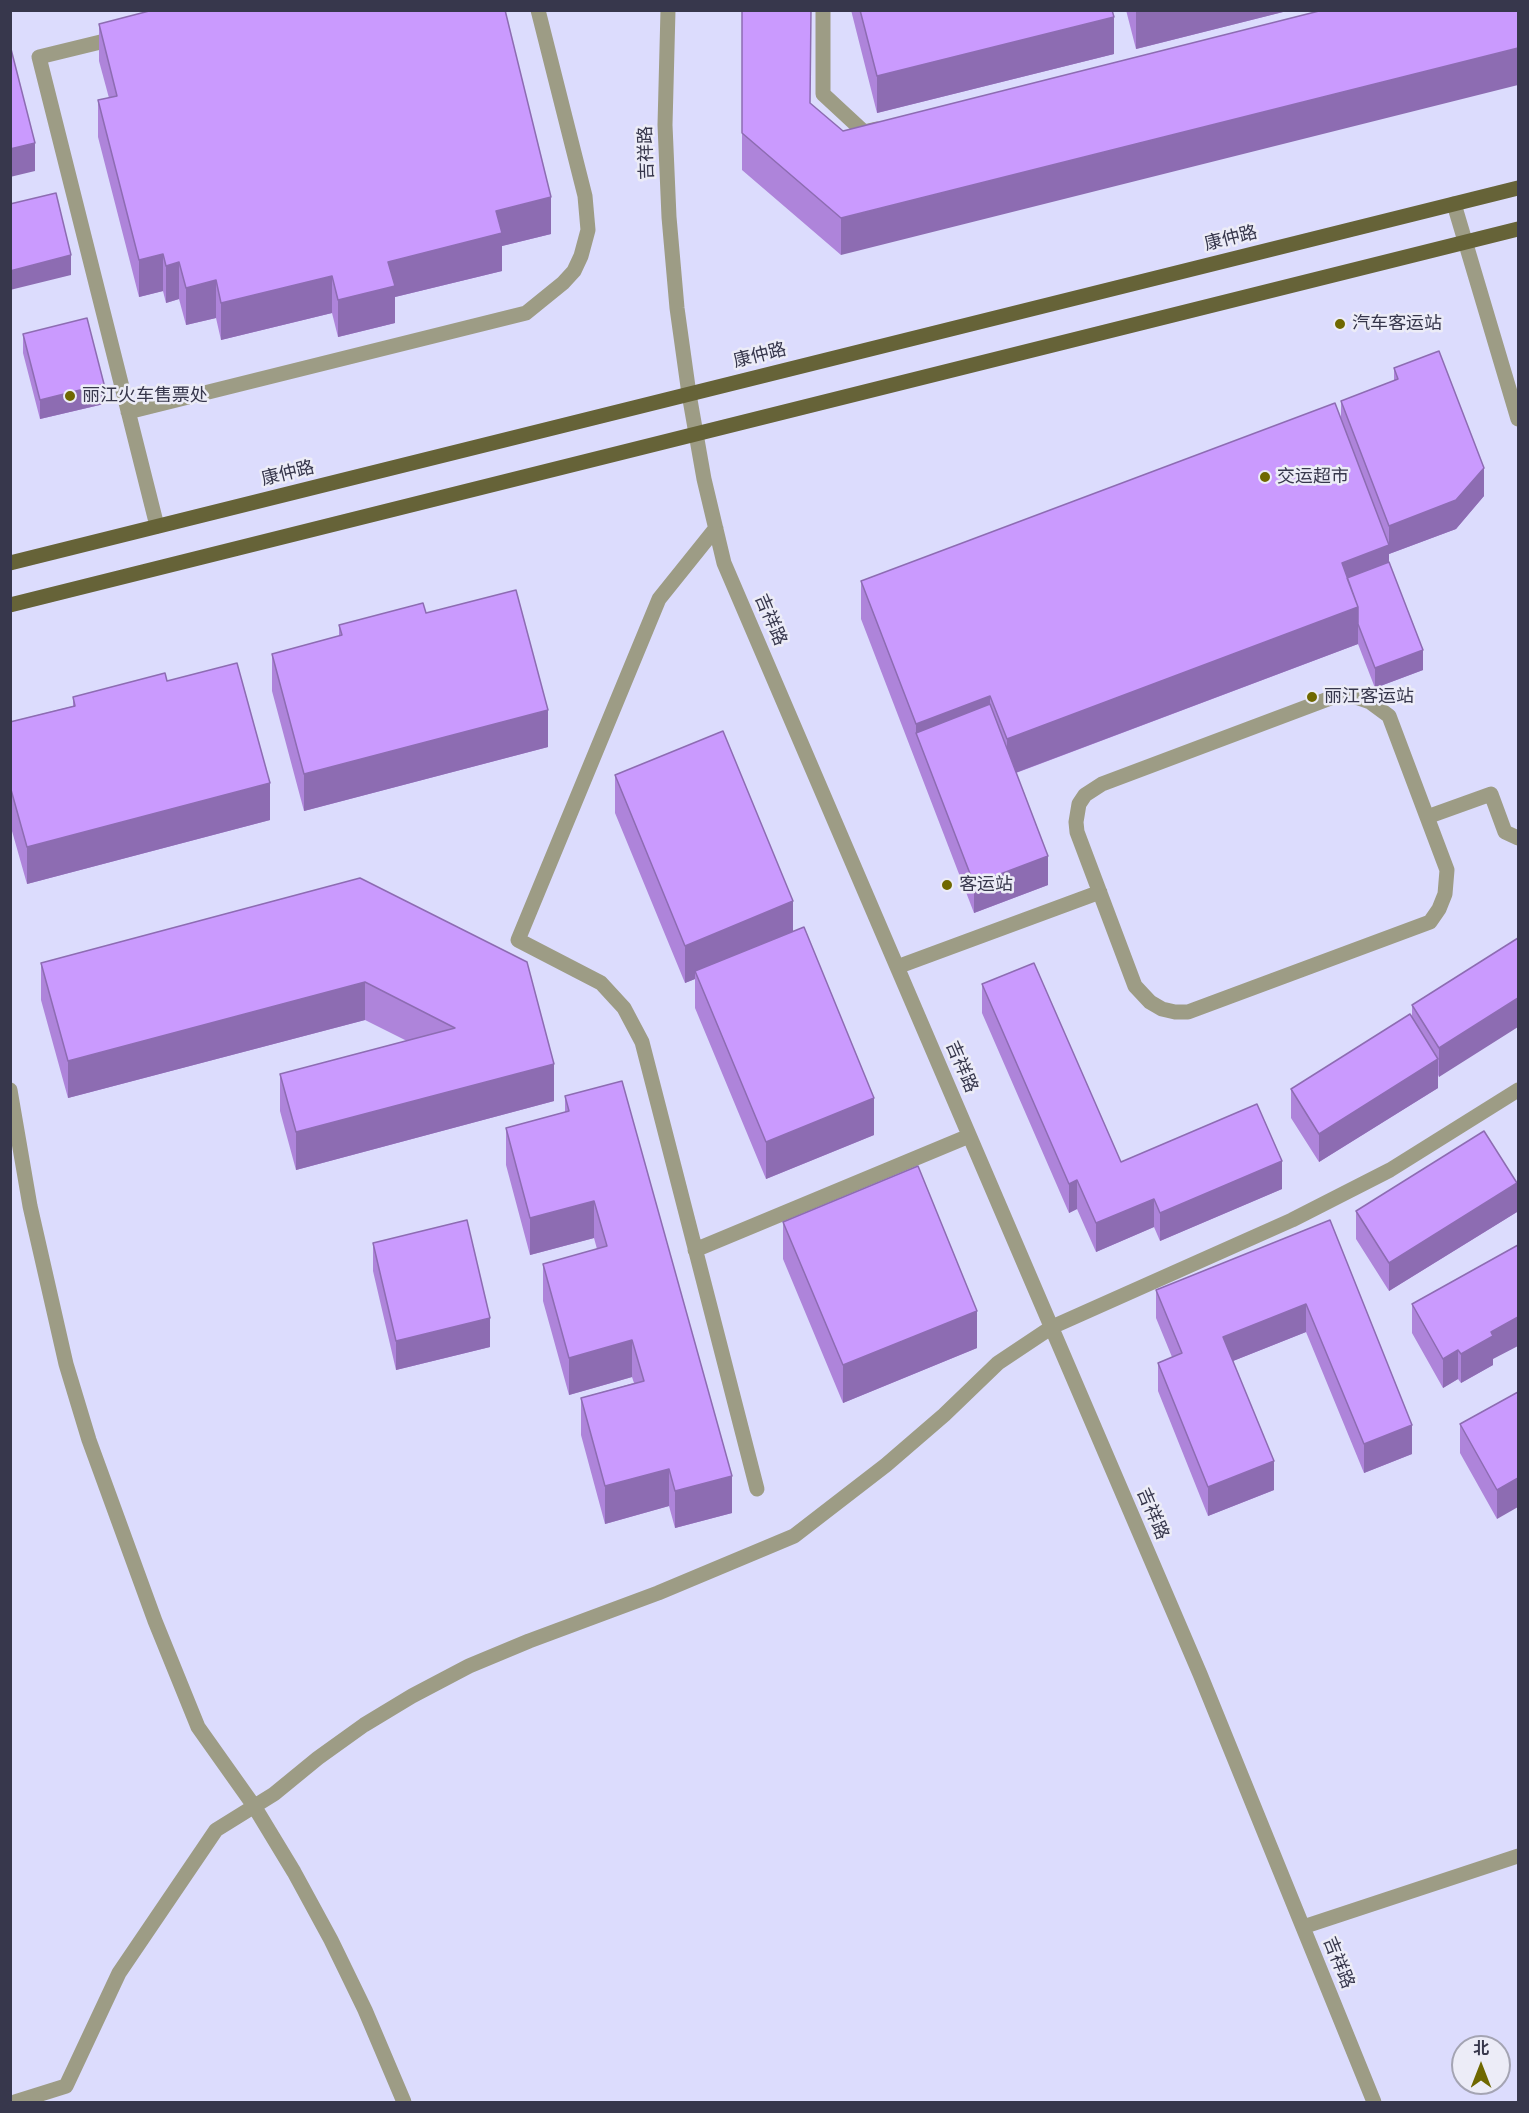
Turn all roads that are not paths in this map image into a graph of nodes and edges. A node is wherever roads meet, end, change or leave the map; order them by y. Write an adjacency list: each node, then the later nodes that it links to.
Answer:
1 (538, 10): 11 (street)
2 (668, 10): 10 (street, 吉祥路)
3 (823, 10): 5 (street)
4 (128, 35): 11 (street)
5 (887, 126)
6 (1518, 188): 7 (main road, 康仲路)
7 (1454, 204): 9 (street); 10 (main road, 康仲路)
8 (1518, 229): 9 (main road)
9 (1466, 242): 12 (street); 13 (main road)
10 (689, 394): 13 (street, 吉祥路); 14 (main road, 康仲路)
11 (128, 412): 14 (street)
12 (1518, 419)
13 (696, 434): 15 (street, 吉祥路); 17 (main road)
14 (157, 526): 16 (main road, 康仲路)
15 (716, 528): 21 (street, 吉祥路); 25 (street)
16 (10, 563)
17 (10, 605)
18 (1427, 817): 19 (street); 20 (street); 20 (street)
19 (1518, 838)
20 (1100, 892): 21 (street)
21 (897, 967): 24 (street, 吉祥路)
22 (10, 1090): 28 (street)
23 (1518, 1090): 26 (street)
24 (969, 1136): 25 (street); 26 (street, 吉祥路)
25 (695, 1250): 27 (street)
26 (1052, 1327): 28 (street); 30 (street, 吉祥路)
27 (757, 1489)
28 (254, 1806): 31 (street); 32 (street)
29 (1518, 1856): 30 (street)
30 (1303, 1927): 33 (street, 吉祥路)
31 (15, 2103)
32 (404, 2103)
33 (1374, 2103)

